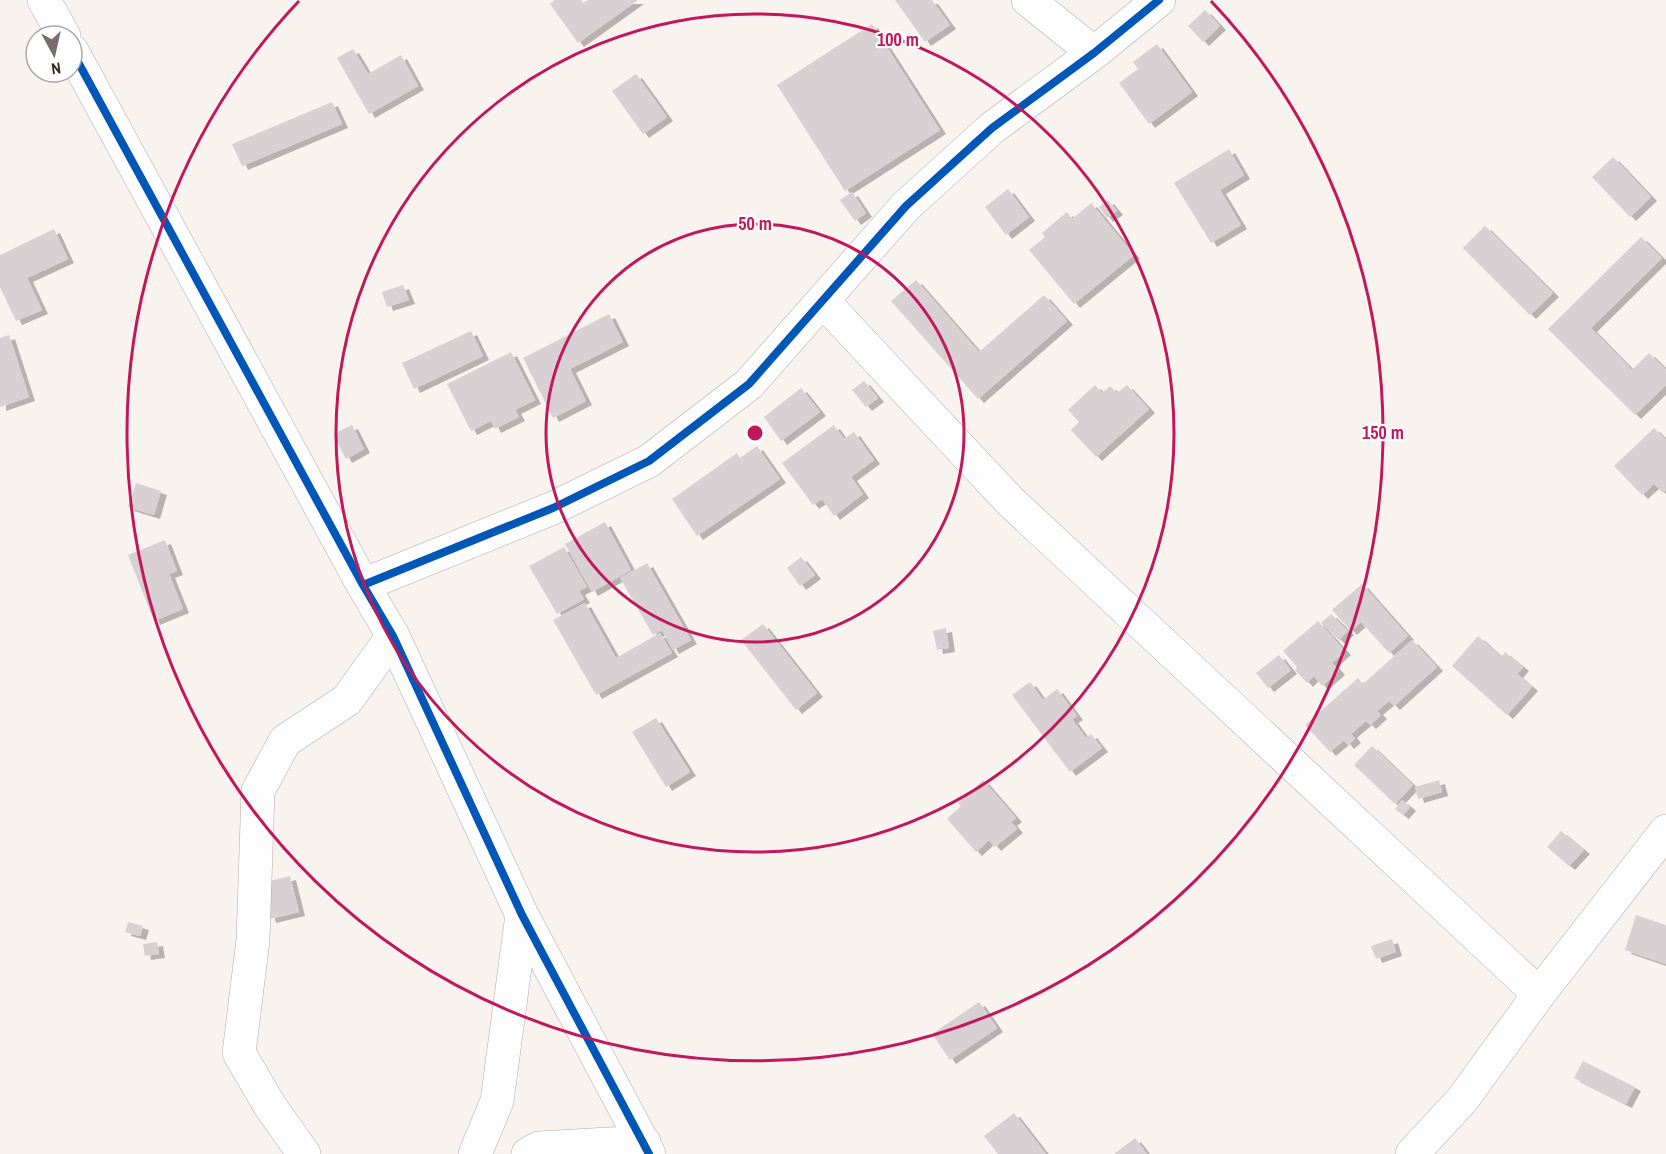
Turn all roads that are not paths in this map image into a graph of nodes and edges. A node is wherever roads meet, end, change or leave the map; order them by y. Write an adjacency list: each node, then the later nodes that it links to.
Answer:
1 (44, 0): 4 (street)
2 (1028, 0): 5 (street)
3 (1159, 0): 5 (street)
4 (57, 24)
5 (1094, 53): 7 (street)
6 (84, 73): 8 (street)
7 (823, 301): 8 (street); 12 (street)
8 (363, 585): 9 (street)
9 (393, 636): 11 (street); 14 (street)
10 (1666, 831): 12 (street)
11 (522, 915): 13 (street); 15 (street)
12 (1539, 994): 17 (street)
13 (646, 1148): 16 (street)
14 (304, 1154)
15 (475, 1154)
16 (528, 1154)
17 (1412, 1154)

